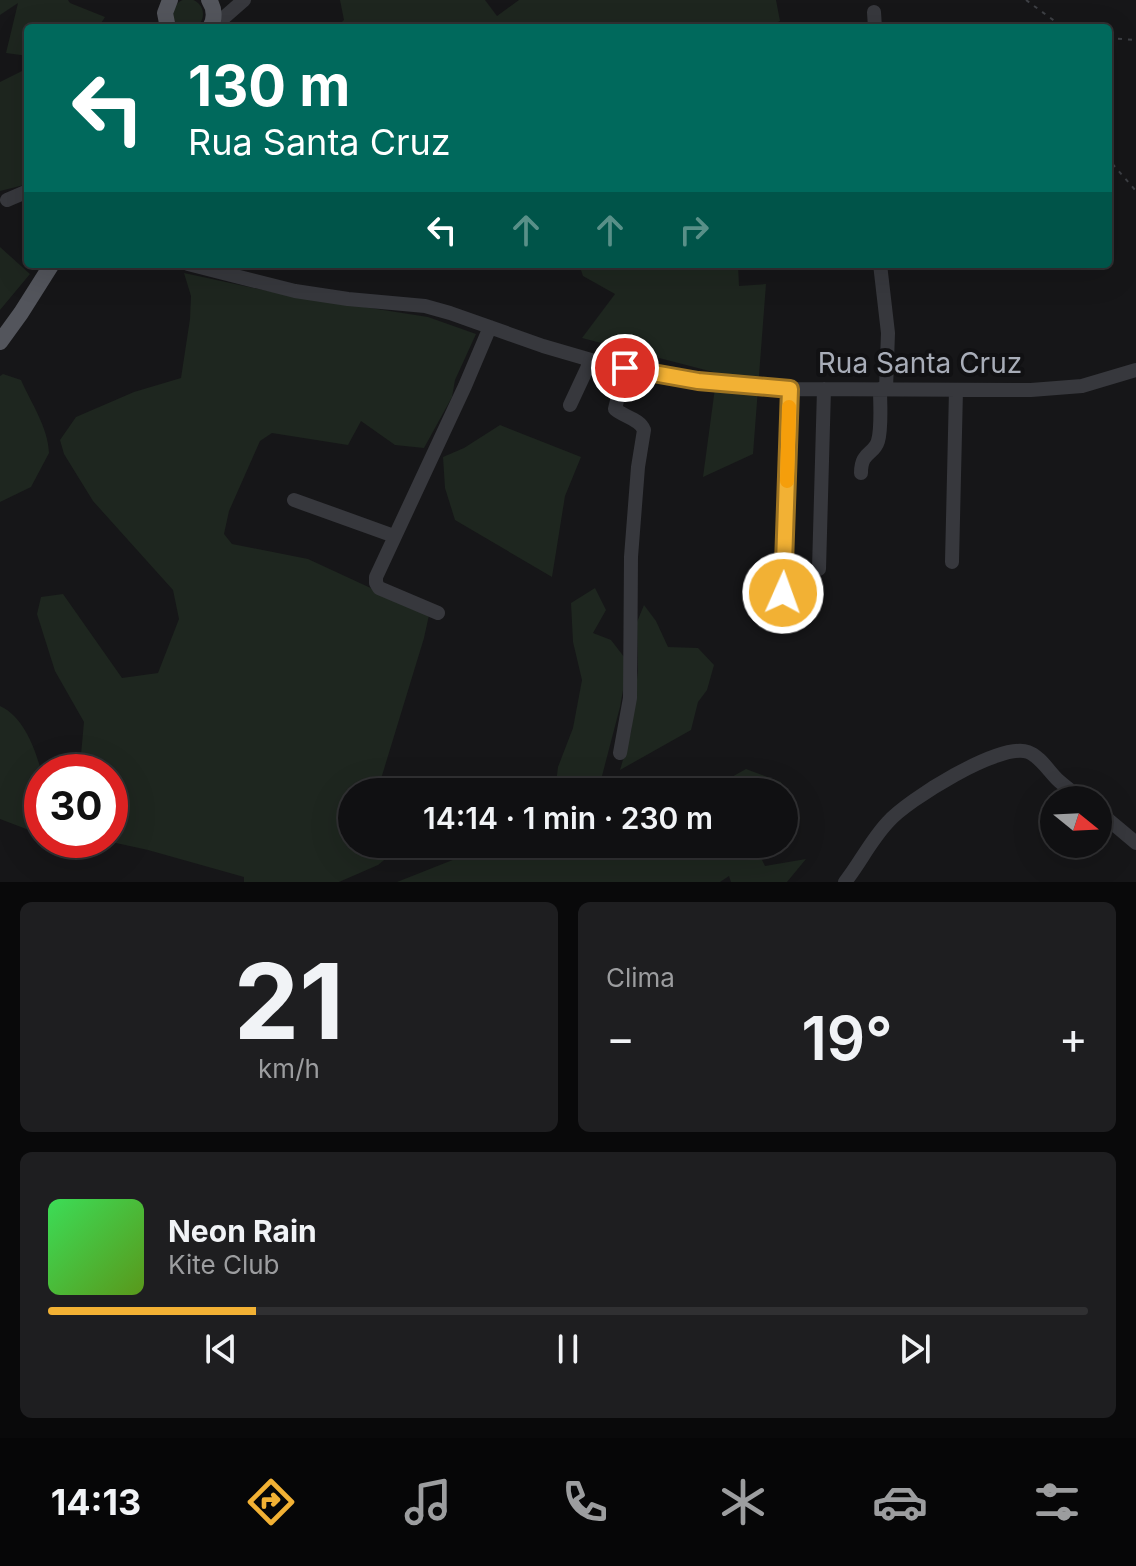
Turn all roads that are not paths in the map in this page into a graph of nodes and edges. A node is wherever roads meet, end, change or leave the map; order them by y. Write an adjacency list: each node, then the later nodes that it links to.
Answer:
1 (209, 0): 4 (main road)
2 (244, 0): 5 (street)
3 (874, 12): 6 (street)
4 (212, 24)
5 (216, 24)
6 (875, 24)
7 (24, 193): 8 (street)
8 (7, 200)
9 (49, 268): 13 (main road)
10 (204, 268): 12 (street, Rua Santa Cruz)
11 (880, 268): 19 (street)
12 (490, 327): 14 (street, Rua Santa Cruz); 24 (street)
13 (0, 342)
14 (591, 360): 15 (street, Rua Santa Cruz); 21 (street)
15 (625, 368): 17 (street, Rua Santa Cruz); 29 (street)
16 (1136, 370): 20 (street, Rua Santa Cruz)
17 (790, 389): 18 (street, Rua Santa Cruz); 27 (street)
18 (824, 389): 19 (street, Rua Santa Cruz); 26 (street)
19 (883, 389): 20 (street, Rua Santa Cruz); 22 (street)
20 (956, 390): 25 (street)
21 (570, 405)
22 (861, 473)
23 (294, 500): 24 (street)
24 (394, 536): 28 (street)
25 (952, 562)
26 (819, 569)
27 (783, 593)
28 (438, 613)
29 (620, 753)
30 (1066, 786): 33 (street)
31 (1112, 823): 32 (street)
32 (1136, 843)
33 (845, 882)

